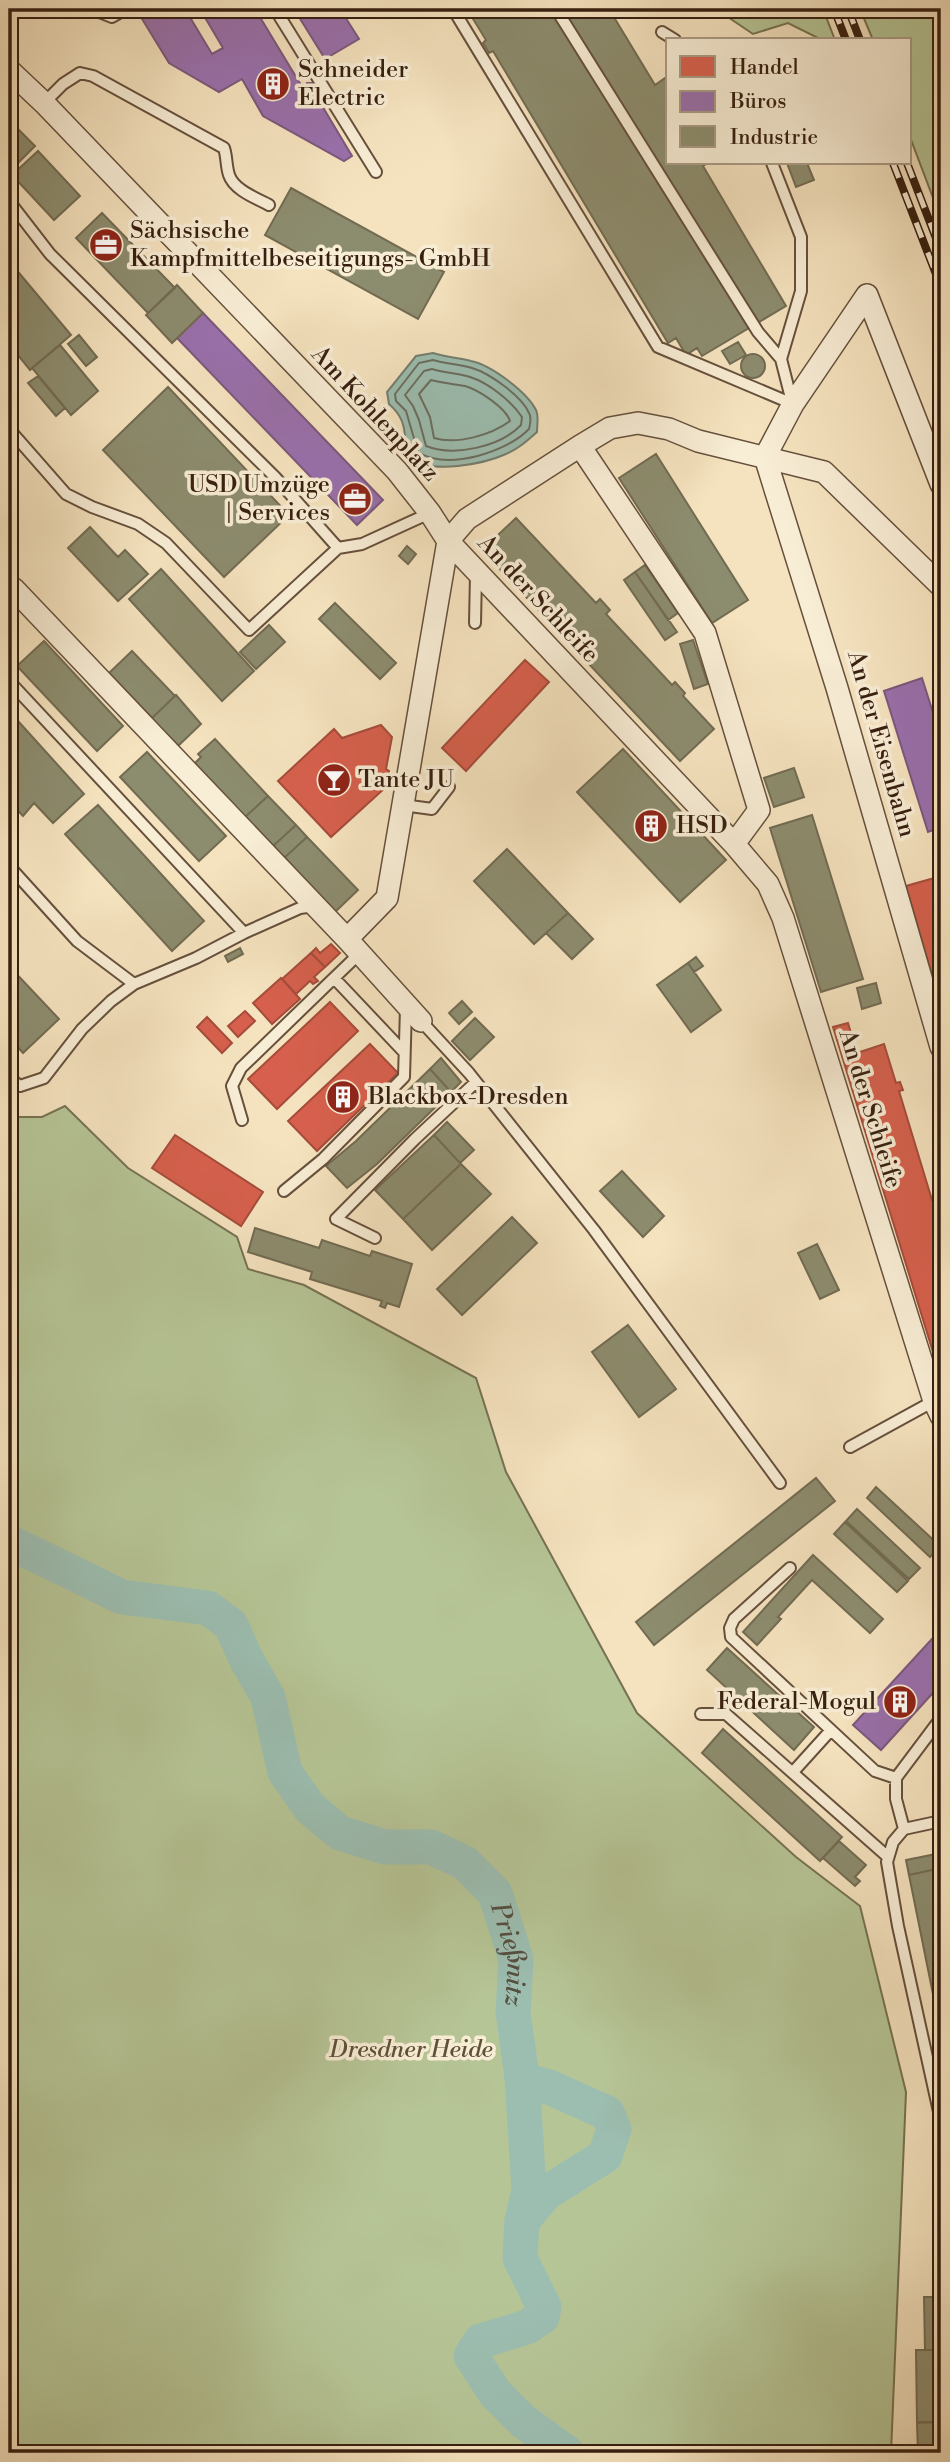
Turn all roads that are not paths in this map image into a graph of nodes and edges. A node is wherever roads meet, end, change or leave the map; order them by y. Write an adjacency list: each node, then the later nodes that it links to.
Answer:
1 (92, 9): 2 (lane)
2 (126, 9)
3 (275, 9): 11 (lane)
4 (453, 9): 15 (lane)
5 (556, 9): 14 (lane)
6 (662, 32): 7 (lane)
7 (672, 38)
8 (9, 70): 9 (street, Am Kohlenplatz)
9 (44, 103): 13 (lane); 20 (street, Am Kohlenplatz)
10 (772, 164): 14 (lane)
11 (376, 172)
12 (9, 201): 22 (lane)
13 (269, 205)
14 (781, 359): 15 (lane)
15 (793, 404): 18 (street); 19 (street)
16 (9, 429): 22 (lane)
17 (580, 446): 18 (street); 21 (street); 30 (street)
18 (765, 457): 24 (street); 39 (street, An der Eisenbahn)
19 (941, 484)
20 (430, 513): 21 (street, Am Kohlenplatz); 22 (lane)
21 (448, 541): 23 (street, An der Schleife); 29 (street, An der Schleife)
22 (338, 548)
23 (476, 571): 26 (lane); 30 (street, An der Schleife)
24 (941, 586)
25 (11, 587): 32 (street)
26 (475, 623)
27 (9, 681): 33 (lane)
28 (449, 787): 29 (lane)
29 (403, 805): 34 (street, An der Schleife)
30 (734, 844): 46 (street, An der Schleife)
31 (9, 866): 36 (lane)
32 (315, 906): 33 (lane); 34 (street)
33 (244, 933): 36 (lane)
34 (354, 946): 35 (lane); 37 (street)
35 (334, 978): 40 (lane); 43 (lane)
36 (134, 984): 41 (lane)
37 (406, 1004): 38 (street); 40 (lane)
38 (421, 1021): 42 (lane)
39 (941, 1047)
40 (403, 1051): 44 (lane)
41 (9, 1079)
42 (476, 1082): 45 (lane); 48 (lane)
43 (242, 1119)
44 (284, 1191)
45 (375, 1238)
46 (939, 1406): 47 (lane)
47 (850, 1447)
48 (780, 1483)
49 (790, 1568): 52 (lane)
50 (701, 1714): 53 (lane)
51 (941, 1718): 54 (lane)
52 (831, 1730): 53 (lane); 54 (lane)
53 (793, 1772): 57 (lane)
54 (896, 1778): 56 (lane)
55 (941, 1821): 56 (lane)
56 (904, 1829): 57 (lane)
57 (888, 1857): 58 (lane)
58 (941, 2121)

